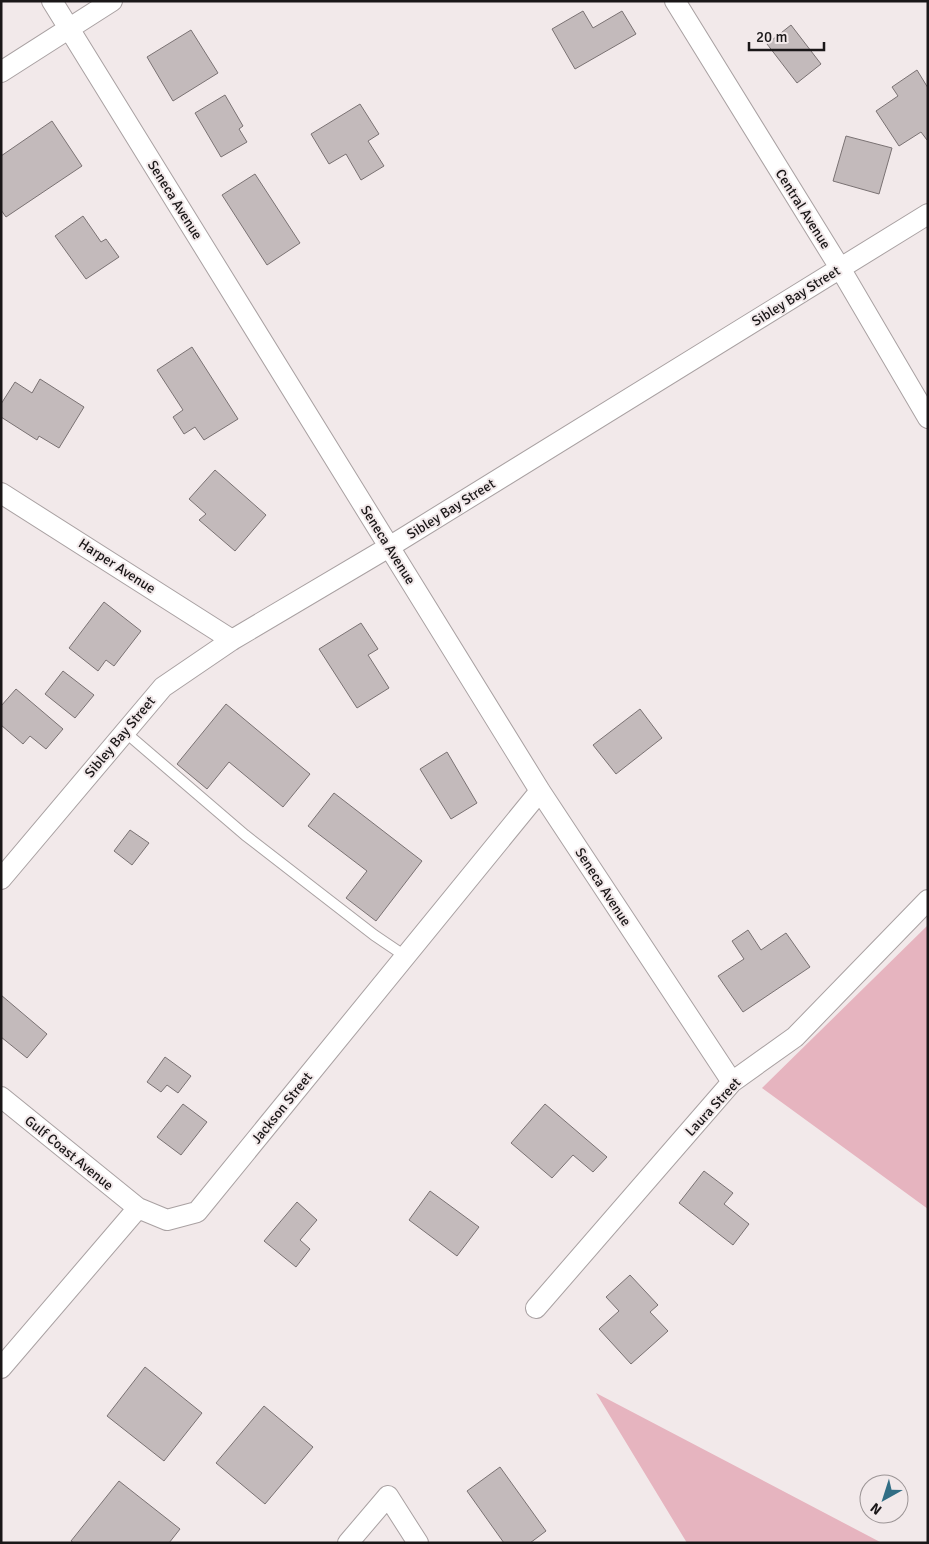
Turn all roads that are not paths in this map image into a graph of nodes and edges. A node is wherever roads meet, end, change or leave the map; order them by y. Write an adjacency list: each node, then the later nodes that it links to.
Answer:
1 (52, 1): 4 (street, Seneca Avenue)
2 (112, 1): 4 (street)
3 (675, 1): 7 (street, Central Avenue)
4 (68, 28): 5 (street); 10 (street, Seneca Avenue)
5 (1, 72)
6 (928, 214): 7 (street, Sibley Bay Street)
7 (840, 268): 8 (street, Central Avenue); 10 (street, Sibley Bay Street)
8 (928, 418)
9 (1, 492): 11 (street, Harper Avenue)
10 (389, 547): 11 (street, Sibley Bay Street); 13 (street, Seneca Avenue)
11 (232, 640): 12 (street, Sibley Bay Street)
12 (125, 732): 14 (street, Sibley Bay Street); 16 (lane)
13 (540, 791): 16 (street, Jackson Street); 17 (street, Seneca Avenue)
14 (1, 879)
15 (928, 900): 17 (street, Laura Street)
16 (405, 956): 19 (street, Jackson Street)
17 (732, 1082): 20 (street, Laura Street)
18 (1, 1097): 19 (street, Gulf Coast Avenue)
19 (138, 1208): 21 (street)
20 (536, 1308)
21 (1, 1368)
22 (348, 1543): 23 (street)
23 (418, 1543)

